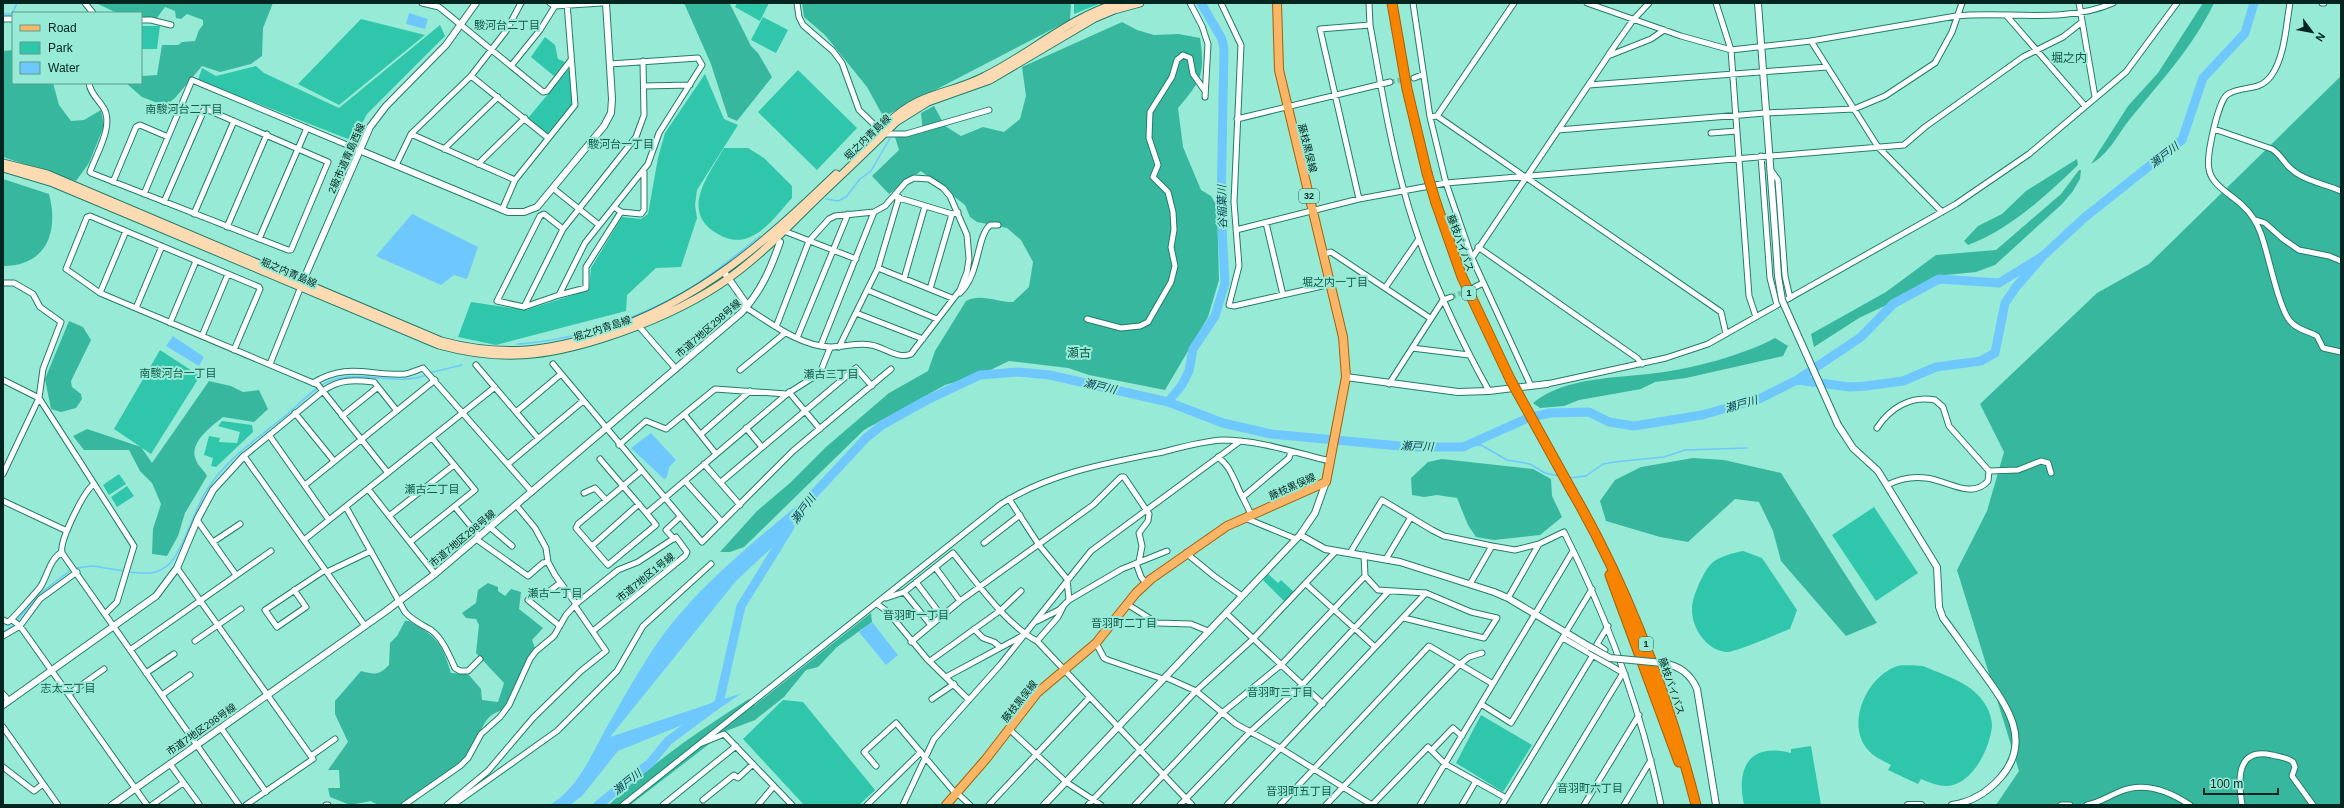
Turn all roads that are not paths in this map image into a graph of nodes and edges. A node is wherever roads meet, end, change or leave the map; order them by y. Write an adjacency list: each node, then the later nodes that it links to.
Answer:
1 (85, 3): 32 (street)
2 (422, 3): 30 (street)
3 (476, 3): 41 (street, 2級市道青島西線)
4 (521, 3): 45 (street)
5 (550, 3): 31 (street)
6 (602, 3): 29 (street)
7 (606, 3): 51 (street)
8 (797, 3): 84 (street)
9 (1118, 3): 84 (main road, 堀之内青島線)
10 (1140, 3): 84 (main road, 堀之内青島線)
11 (1190, 3): 173 (street)
12 (1221, 3): 78 (street)
13 (1277, 3): 69 (main road, 藤枝黒俣線 / 32)
14 (1368, 3): 39 (street)
15 (1387, 3): 65 (highway, 1)
16 (1392, 3): 65 (highway, 藤枝バイパス / 1)
17 (1399, 3): 65 (highway, 1)
18 (1413, 3): 55 (street)
19 (1514, 3): 74 (street)
20 (1587, 3): 37 (street)
21 (1648, 3): 37 (street)
22 (1716, 3): 46 (street)
23 (1758, 3): 44 (street)
24 (1962, 3): 35 (street)
25 (2078, 3): 33 (street)
26 (2113, 3): 33 (street)
27 (2177, 3): 68 (street)
28 (2290, 3): 81 (street)
29 (567, 4): 31 (street); 49 (street)
30 (440, 5): 41 (street)
31 (555, 6): 52 (street)
32 (91, 12)
33 (2080, 13): 34 (street); 38 (street)
34 (2006, 15): 35 (street); 47 (street)
35 (1956, 16): 43 (street); 71 (street)
36 (142, 20): 40 (street)
37 (1632, 20): 42 (street); 48 (street)
38 (2082, 22): 47 (street); 68 (street)
39 (1370, 25): 61 (street); 66 (street)
40 (171, 26)
41 (461, 26): 45 (street); 93 (street, 2級市道青島西線)
42 (1664, 30): 46 (street); 48 (street)
43 (1811, 41): 44 (street); 53 (street)
44 (1761, 47): 46 (street); 54 (street)
45 (492, 50): 52 (street); 57 (street)
46 (1731, 50): 56 (street)
47 (2038, 51): 70 (street); 90 (street)
48 (1608, 56): 63 (street)
49 (570, 60): 52 (street); 89 (street)
50 (644, 61): 51 (street); 62 (street); 64 (street)
51 (610, 64): 107 (street)
52 (511, 66)
53 (1827, 67): 54 (street); 71 (street)
54 (1762, 72): 56 (street); 73 (street)
55 (1422, 75): 58 (street); 76 (street)
56 (1732, 75): 63 (street); 75 (street)
57 (472, 76): 67 (street); 87 (street)
58 (1414, 78)
59 (1390, 82): 61 (street)
60 (89, 84): 105 (street)
61 (1381, 84): 66 (street); 108 (street)
62 (690, 85): 64 (street); 102 (street)
63 (1589, 85): 82 (street)
64 (644, 86): 117 (street)
65 (1407, 89): 257 (highway, 藤枝バイパス / 1, bridge)
66 (1334, 94): 69 (street); 112 (street)
67 (498, 97): 77 (street); 92 (street)
68 (2095, 97): 70 (street)
69 (1287, 106): 78 (street); 120 (main road, 藤枝黒俣線 / 32)
70 (2085, 106): 121 (street)
71 (1854, 109): 73 (street); 90 (street)
72 (989, 110): 84 (street)
73 (1765, 113): 75 (street); 95 (street)
74 (1437, 116): 76 (street); 103 (street)
75 (1736, 116): 82 (street); 83 (street)
76 (1430, 117): 106 (street)
77 (525, 118): 89 (street); 98 (street)
78 (1237, 119): 131 (street)
79 (234, 121): 86 (street); 113 (street); 123 (street)
80 (306, 128): 88 (street); 91 (street); 93 (street)
81 (2214, 129): 109 (street); 125 (street)
82 (1558, 130): 103 (street)
83 (1737, 130): 85 (street); 96 (street)
84 (882, 133): 133 (main road, 堀之内青島線); 148 (main road, 堀之内青島線)
85 (1711, 133)
86 (266, 134): 91 (street); 129 (street)
87 (411, 134): 92 (street); 99 (street)
88 (168, 137): 105 (street); 110 (street)
89 (548, 138): 104 (street)
90 (1878, 147): 95 (street); 121 (street)
91 (298, 148): 134 (street); 134 (street)
92 (444, 149): 98 (street)
93 (359, 150): 99 (street); 151 (street, 2級市道青島西線)
94 (1761, 156): 95 (street); 96 (street); 165 (street)
95 (1768, 156): 101 (street)
96 (1739, 158): 103 (street); 170 (street)
97 (3, 163): 151 (main road, 堀之内青島線)
98 (478, 164): 104 (street)
99 (396, 165): 116 (street)
100 (3, 168): 151 (main road, 堀之内青島線)
101 (1770, 169): 163 (street); 252 (street, bridge)
102 (644, 170): 115 (street); 118 (street)
103 (1526, 176): 106 (street); 139 (street); 178 (street)
104 (515, 180): 116 (street)
105 (113, 182): 110 (street)
106 (1446, 183): 108 (street); 142 (street)
107 (554, 189): 116 (street); 117 (street)
108 (1403, 190): 112 (street); 135 (street)
109 (2341, 191)
110 (144, 194): 113 (street)
111 (897, 197): 114 (street); 119 (street); 122 (street); 146 (street)
112 (1359, 199): 120 (street)
113 (164, 202): 123 (street)
114 (925, 206): 122 (street); 149 (street)
115 (614, 207): 118 (street); 127 (street)
116 (502, 210)
117 (579, 210): 127 (street); 130 (street)
118 (621, 212): 159 (street)
119 (874, 212): 124 (street); 143 (street)
120 (1313, 212): 126 (street); 141 (main road, 藤枝黒俣線 / 32)
121 (1942, 212): 163 (street)
122 (955, 213): 156 (street); 162 (street)
123 (194, 214): 129 (street)
124 (848, 214): 136 (street); 140 (street)
125 (2256, 220): 145 (street); 187 (street)
126 (1266, 223): 131 (street); 160 (street)
127 (599, 225): 159 (street)
128 (998, 225): 162 (street)
129 (227, 227): 134 (street)
130 (563, 229): 166 (street); 166 (street)
131 (1236, 230): 160 (street)
132 (126, 231): 138 (street); 158 (street); 158 (street)
133 (784, 231): 136 (street); 148 (main road, 堀之内青島線)
134 (259, 239)
135 (1419, 239): 155 (street); 164 (street)
136 (809, 241): 140 (street); 176 (street)
137 (780, 242): 168 (street, 市道7地区298号線)
138 (162, 246): 144 (street); 167 (street)
139 (1478, 248): 142 (street); 191 (street)
140 (833, 250): 143 (street); 180 (street)
141 (1324, 254): 152 (main road, 藤枝黒俣線 / 32); 155 (street)
142 (1472, 258): 153 (street)
143 (856, 259): 182 (street)
144 (196, 261): 147 (street); 174 (street)
145 (2341, 261)
146 (878, 268): 149 (street); 157 (street)
147 (228, 274): 179 (street); 186 (street)
148 (726, 275): 168 (street); 175 (main road, 堀之内青島線)
149 (904, 279): 156 (street)
150 (3, 283): 211 (street)
151 (302, 284): 175 (main road, 堀之内青島線); 189 (street)
152 (1331, 284): 160 (street); 197 (main road, 藤枝黒俣線 / 32)
153 (1482, 284): 154 (street); 204 (street)
154 (1475, 287)
155 (1385, 288): 171 (street)
156 (930, 289): 162 (street)
157 (867, 290): 169 (street); 172 (street)
158 (100, 293): 167 (street)
159 (559, 295): 166 (street)
160 (1283, 295)
161 (1451, 297): 164 (street)
162 (952, 298): 172 (street)
163 (1790, 298): 165 (street)
164 (1443, 300): 171 (street); 188 (street)
165 (1777, 305): 170 (street)
166 (524, 307)
167 (136, 308): 174 (street)
168 (745, 309): 176 (street); 193 (street, 市道7地区298号線)
169 (856, 313): 181 (street); 183 (street)
170 (1756, 317): 178 (street)
171 (1430, 318): 185 (street)
172 (937, 319): 181 (street)
173 (1087, 319)
174 (170, 322): 179 (street)
175 (638, 324): 193 (street)
176 (776, 327): 177 (street)
177 (785, 333): 180 (street); 195 (street)
178 (1726, 334): 191 (street)
179 (202, 336): 186 (street)
180 (797, 338): 182 (street)
181 (923, 339): 183 (street)
182 (821, 346): 184 (street)
183 (839, 346): 184 (street)
184 (830, 348): 210 (street)
185 (1412, 348): 188 (street); 201 (street)
186 (234, 350): 189 (street)
187 (2341, 352)
188 (1469, 355): 209 (street)
189 (270, 364): 200 (street)
190 (553, 364): 196 (street)
191 (1642, 364): 202 (street)
192 (476, 365): 206 (street)
193 (676, 369): 222 (street, 市道7地区298号線)
194 (891, 369): 203 (street)
195 (740, 370)
196 (561, 374): 212 (street); 215 (street)
197 (1346, 377): 201 (street); 236 (main road, 藤枝黒俣線 / 32)
198 (433, 378): 200 (street); 213 (street); 216 (street)
199 (3, 380): 211 (street)
200 (315, 384): 207 (street)
201 (1389, 384): 209 (street)
202 (1547, 384): 204 (street)
203 (872, 386): 214 (street); 223 (street)
204 (1531, 386): 209 (street)
205 (378, 387): 207 (street); 213 (street); 219 (street)
206 (495, 387): 215 (street); 216 (street)
207 (322, 391): 217 (street); 219 (street)
208 (750, 391): 210 (street); 218 (street); 224 (street)
209 (1489, 391)
210 (788, 393): 214 (street); 220 (street)
211 (39, 398): 246 (street); 250 (street)
212 (583, 401): 222 (street); 227 (street)
213 (397, 411): 228 (street)
214 (804, 411): 223 (street); 231 (street)
215 (516, 412): 227 (street)
216 (463, 413): 226 (street); 239 (street)
217 (295, 414): 225 (street); 238 (street)
218 (684, 414): 224 (street); 230 (street)
219 (342, 416): 228 (street)
220 (746, 428): 231 (street); 233 (street)
221 (1877, 428): 243 (street)
222 (606, 429): 230 (street); 255 (street, 市道7地区298号線)
223 (820, 429): 265 (street)
224 (701, 434): 233 (street)
225 (269, 435): 234 (street); 251 (street)
226 (432, 438): 241 (street); 245 (street)
227 (538, 438): 239 (street)
228 (361, 439): 238 (street); 245 (street)
229 (1239, 442): 232 (street); 235 (street); 260 (street)
230 (619, 445): 242 (street)
231 (762, 447): 248 (street)
232 (1291, 452): 236 (street); 258 (street)
233 (716, 454): 240 (street)
234 (244, 456): 275 (street); 284 (street)
235 (1218, 457): 258 (street); 268 (street)
236 (1331, 458): 249 (main road, 藤枝黒俣線 / 32)
237 (600, 459): 253 (street)
238 (334, 461): 251 (street)
239 (508, 464): 255 (street)
240 (704, 464): 247 (street); 248 (street)
241 (454, 465): 267 (street); 271 (street)
242 (641, 471): 253 (street); 259 (street)
243 (1989, 471): 244 (street); 252 (street)
244 (2052, 472)
245 (388, 473): 254 (street)
246 (3, 474)
247 (685, 481): 259 (street); 277 (street)
248 (721, 482): 265 (street)
249 (1326, 482): 272 (main road, 藤枝黒俣線); 282 (street)
250 (94, 484): 280 (street); 343 (street)
251 (305, 485): 276 (street)
252 (1887, 485): 483 (street)
253 (623, 486): 261 (street); 263 (street)
254 (368, 489): 266 (street); 271 (street)
255 (532, 492): 264 (street, 市道7地区298号線)
256 (584, 493): 261 (street)
257 (1573, 493): 478 (highway, 藤枝バイパス / 1); 479 (highway, 藤枝バイパス / 1)
258 (1244, 496): 272 (street)
259 (664, 498): 269 (street); 273 (street)
260 (1010, 499): 270 (street); 328 (street)
261 (606, 500): 291 (street)
262 (3, 501): 280 (street)
263 (639, 504): 269 (street); 291 (street)
264 (516, 505): 279 (street, 市道7地区298号線); 303 (street)
265 (740, 505): 277 (street)
266 (346, 507): 276 (street); 294 (street)
267 (455, 507): 281 (street); 286 (street)
268 (1146, 510): 289 (street); 304 (street); 313 (street)
269 (647, 514): 291 (street)
270 (1020, 515): 287 (street); 289 (street)
271 (389, 516): 286 (street)
272 (1248, 516): 282 (street); 299 (main road, 藤枝黒俣線)
273 (680, 517): 277 (street); 283 (street)
274 (1410, 517): 292 (street); 300 (street); 302 (street)
275 (197, 520): 285 (street); 307 (street)
276 (330, 520): 284 (street)
277 (722, 522)
278 (240, 524): 285 (street)
279 (490, 527): 281 (street, 市道7地区298号線); 290 (street)
280 (67, 531): 298 (street)
281 (478, 537): 303 (street); 310 (street, 市道7地区298号線)
282 (1298, 537): 296 (street); 327 (street)
283 (674, 539): 337 (street, 市道7地区1号線); 359 (street, 市道7地区1号線)
284 (304, 540): 308 (street)
285 (213, 542): 311 (street)
286 (410, 542): 310 (street)
287 (984, 543)
288 (1539, 544): 292 (street); 297 (street); 329 (street)
289 (1039, 545): 313 (street); 319 (street)
290 (512, 546)
291 (592, 546)
292 (1492, 546): 318 (street)
293 (271, 551): 311 (street)
294 (371, 551): 308 (street); 333 (street)
295 (1167, 551): 304 (street)
296 (1336, 551): 300 (street); 317 (street)
297 (1573, 551): 320 (street); 344 (street)
298 (62, 552): 309 (street); 348 (street)
299 (1186, 553): 316 (main road, 藤枝黒俣線); 327 (street)
300 (1350, 553): 301 (street)
301 (1364, 555): 302 (street); 312 (street)
302 (1386, 559): 318 (street)
303 (548, 562): 314 (street)
304 (1138, 562): 316 (street); 332 (street)
305 (711, 564): 451 (street)
306 (935, 567): 315 (street); 319 (street); 334 (street)
307 (177, 568): 330 (street); 356 (street)
308 (326, 571): 321 (street); 353 (street)
309 (76, 572): 343 (street); 351 (street)
310 (435, 574): 333 (street, 市道7地区298号線)
311 (236, 575): 330 (street)
312 (1365, 576): 324 (street); 341 (street)
313 (1067, 579): 332 (street); 349 (street)
314 (560, 582): 326 (street); 337 (street)
315 (916, 582): 323 (street); 345 (street)
316 (1146, 583): 336 (main road, 藤枝黒俣線)
317 (1306, 584): 341 (street); 364 (street)
318 (1470, 584): 329 (street)
319 (980, 587): 334 (street); 340 (street)
320 (1592, 589): 355 (street); 362 (street)
321 (294, 590): 321 (street)
322 (1021, 591): 340 (street)
323 (904, 592): 328 (street); 350 (street)
324 (1388, 592): 325 (street); 358 (street)
325 (1426, 593): 346 (street); 346 (street)
326 (543, 596)
327 (1242, 596): 342 (street)
328 (885, 598): 335 (street)
329 (1508, 598): 344 (street)
330 (201, 600): 352 (street); 371 (street)
331 (528, 600): 354 (street)
332 (1069, 600): 338 (street)
333 (399, 601): 353 (street, 市道7地区298号線); 376 (street)
334 (960, 601): 345 (street)
335 (877, 604): 367 (street); 412 (street)
336 (1127, 604): 360 (street); 368 (main road, 藤枝黒俣線)
337 (575, 605): 354 (street, 市道7地区1号線); 359 (street)
338 (1063, 606): 349 (street); 366 (street)
339 (241, 609): 352 (street)
340 (1002, 610): 357 (street); 361 (street)
341 (1333, 610): 358 (street); 378 (street)
342 (1226, 613): 360 (street); 364 (street)
343 (105, 614): 356 (street)
344 (1535, 614): 362 (street); 389 (street)
345 (942, 616): 350 (street)
346 (1404, 618): 370 (street)
347 (3, 620): 348 (street)
348 (12, 620): 351 (street)
349 (1034, 623): 361 (street)
350 (930, 624): 367 (street)
351 (20, 625): 363 (street); 382 (street)
352 (218, 625): 365 (street); 395 (street)
353 (365, 626): 395 (street, 市道7地区298号線)
354 (560, 626): 449 (street, 市道7地区1号線)
355 (1608, 626): 372 (street); 384 (street)
356 (115, 627): 371 (street); 382 (street)
357 (974, 629): 369 (street); 377 (street)
358 (1354, 630): 370 (street); 390 (street)
359 (593, 631): 450 (street)
360 (1208, 631): 387 (street)
361 (1024, 635): 366 (street); 369 (street); 398 (street)
362 (1564, 635): 375 (street); 401 (street); 480 (street, bridge)
363 (3, 636)
364 (1253, 639): 378 (street); 391 (street)
365 (195, 641)
366 (1037, 641): 381 (street)
367 (912, 642): 377 (street)
368 (1096, 643): 381 (main road, 藤枝黒俣線); 387 (street)
369 (1000, 647): 386 (street)
370 (1375, 647): 400 (street)
371 (130, 650): 383 (street)
372 (1605, 650)
373 (1482, 653): 379 (street)
374 (174, 654): 383 (street)
375 (1593, 655): 384 (street); 439 (street)
376 (480, 659)
377 (930, 661): 386 (street)
378 (1282, 664): 390 (street); 402 (street)
379 (1460, 664): 389 (street); 427 (street); 434 (street)
380 (104, 669): 393 (street)
381 (1063, 669): 396 (street); 407 (main road, 藤枝黒俣線)
382 (53, 670): 393 (street); 399 (street)
383 (146, 673): 394 (street)
384 (1624, 673): 403 (street); 474 (street)
385 (190, 675): 394 (street)
386 (946, 677): 388 (street)
387 (1164, 678): 391 (street); 404 (street)
388 (954, 684): 397 (street); 398 (street)
389 (1493, 684): 401 (street)
390 (1302, 685): 400 (street); 408 (street)
391 (1196, 691): 402 (street); 415 (street)
392 (3, 694): 399 (street)
393 (69, 694): 435 (street)
394 (162, 695): 411 (street)
395 (268, 695): 406 (street, 市道7地区298号線); 419 (street)
396 (1090, 698): 404 (street); 418 (street)
397 (932, 699)
398 (969, 700): 420 (street)
399 (6, 703)
400 (1323, 704): 414 (street)
401 (1481, 704): 409 (street)
402 (1222, 713): 408 (street); 428 (street)
403 (1640, 715): 421 (street); 475 (street)
404 (1118, 727): 415 (street); 430 (street)
405 (3, 728): 432 (street)
406 (221, 728): 411 (street, 市道7地区298号線); 436 (street)
407 (1009, 729): 418 (street); 437 (main road, 藤枝黒俣線)
408 (1251, 731): 414 (street); 438 (street)
409 (1462, 736): 416 (street); 424 (street)
410 (335, 739): 419 (street)
411 (197, 744): 422 (street, 市道7地区298号線); 447 (street)
412 (700, 744): 413 (street); 452 (street)
413 (736, 746): 423 (street); 453 (street)
414 (1280, 748): 427 (street); 467 (street)
415 (1139, 750): 428 (street); 441 (street)
416 (1432, 750): 424 (street); 470 (street)
417 (921, 752): 420 (street); 425 (street); 456 (street)
418 (1036, 755): 430 (street); 460 (street)
419 (311, 756): 436 (street)
420 (925, 757): 437 (street); 457 (street)
421 (1651, 760): 476 (street); 477 (street)
422 (170, 764): 431 (street); 435 (street, 市道7地区298号線)
423 (753, 764): 433 (street); 440 (street)
424 (1445, 764): 429 (street); 471 (street)
425 (876, 766)
426 (3, 767): 432 (street)
427 (1314, 769): 434 (street); 468 (street)
428 (1163, 775): 438 (street); 464 (street)
429 (1476, 781): 439 (street); 472 (street)
430 (1066, 782): 441 (street); 461 (street)
431 (183, 783): 442 (street); 446 (street)
432 (43, 784): 443 (street)
433 (774, 786): 454 (street); 455 (street)
434 (1343, 787): 469 (street); 470 (street)
435 (136, 788): 444 (street, 市道7地区298号線); 445 (street)
436 (266, 792): 448 (street)
437 (956, 793): 458 (main road, 藤枝黒俣線); 459 (street)
438 (1186, 798): 465 (street); 466 (street)
439 (1506, 798): 473 (street)
440 (703, 800)
441 (1093, 800): 462 (street); 463 (street)
442 (199, 804)
443 (58, 805)
444 (112, 805)
445 (147, 805)
446 (152, 805)
447 (239, 805)
448 (246, 805)
449 (404, 805)
450 (448, 805)
451 (453, 805)
452 (623, 805)
453 (663, 805)
454 (759, 805)
455 (792, 805)
456 (867, 805)
457 (904, 805)
458 (946, 805)
459 (970, 805)
460 (989, 805)
461 (1044, 805)
462 (1088, 805)
463 (1101, 805)
464 (1135, 805)
465 (1180, 805)
466 (1192, 805)
467 (1227, 805)
468 (1280, 805)
469 (1326, 805)
470 (1372, 805)
471 (1420, 805)
472 (1462, 805)
473 (1502, 805)
474 (1543, 805)
475 (1584, 805)
476 (1624, 805)
477 (1660, 805)
478 (1692, 805)
479 (1696, 805)
480 (1716, 805)
481 (1908, 805): 482 (street)
482 (1921, 805)
483 (1952, 805)
484 (2061, 805): 485 (street)
485 (2070, 805)
486 (2087, 805): 487 (street)
487 (2190, 805)
488 (2242, 805): 489 (street)
489 (2313, 805)

